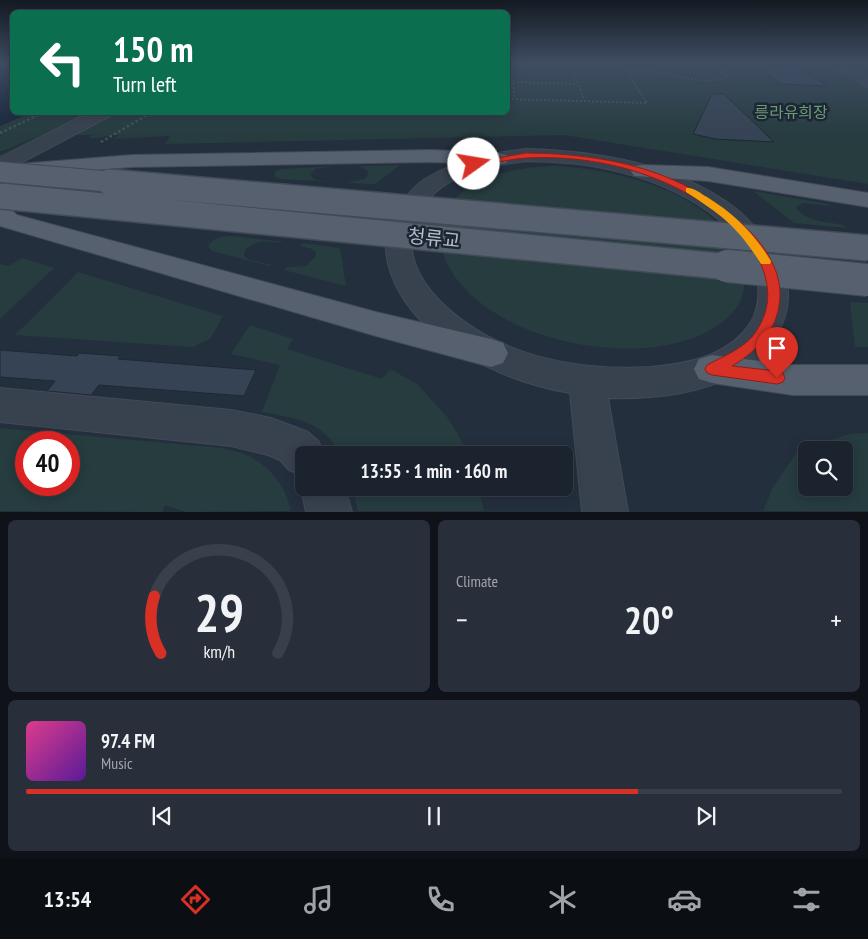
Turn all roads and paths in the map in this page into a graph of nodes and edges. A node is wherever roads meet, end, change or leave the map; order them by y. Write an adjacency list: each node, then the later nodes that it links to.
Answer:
1 (514, 87): 5 (path)
2 (578, 87): 6 (path)
3 (636, 87): 6 (path)
4 (510, 99): 5 (path)
5 (515, 99): 6 (path)
6 (584, 101)
7 (38, 115): 10 (path)
8 (98, 115): 13 (street)
9 (147, 115): 11 (path)
10 (0, 133)
11 (95, 146)
12 (499, 158): 14 (street); 15 (main road, bridge); 21 (street, bridge)
13 (0, 166)
14 (642, 170): 17 (main road); 22 (street, bridge)
15 (0, 172): 19 (main road, 청류교, bridge)
16 (0, 196): 20 (main road, 청류교, bridge)
17 (868, 200)
18 (0, 213): 21 (main road)
19 (868, 248)
20 (868, 280)
21 (491, 353): 24 (street)
22 (712, 369): 23 (main road); 24 (street)
23 (868, 380)
24 (588, 381): 29 (street)
25 (0, 405): 26 (street)
26 (295, 447)
27 (326, 496): 28 (street)
28 (329, 512)
29 (605, 512)

